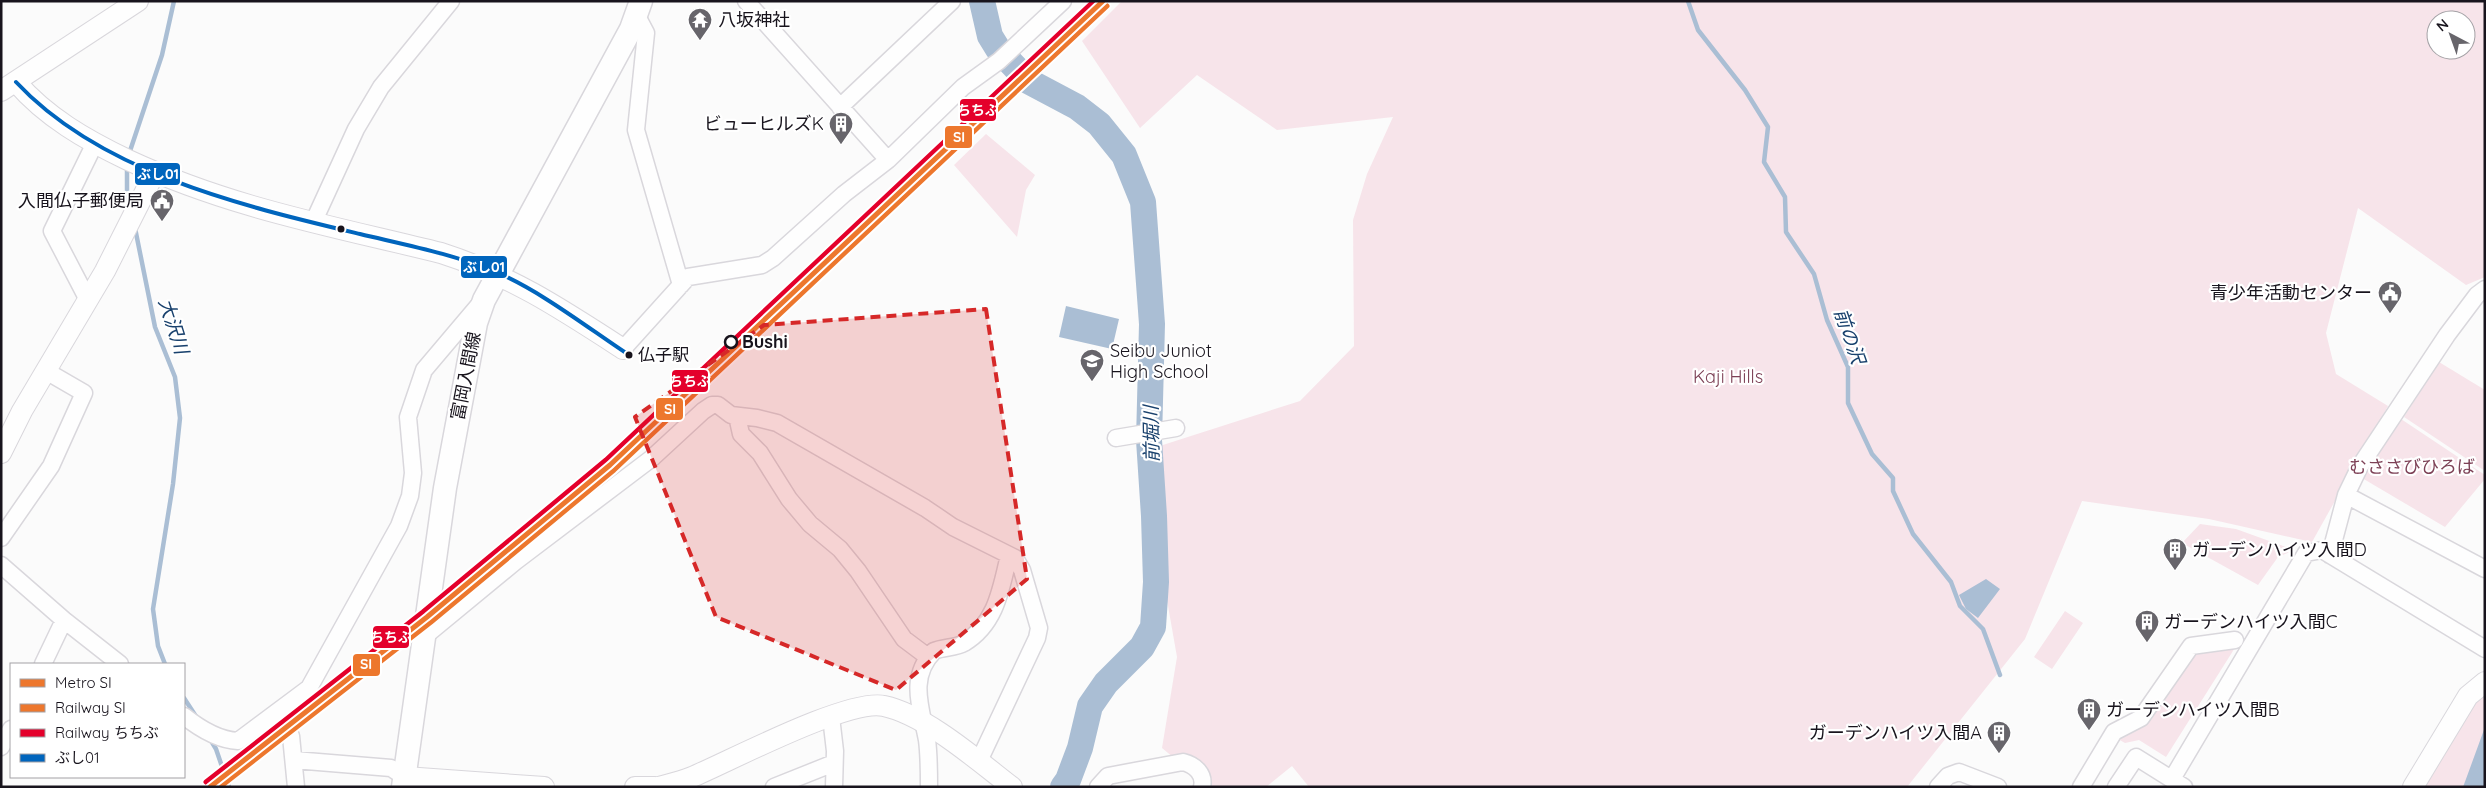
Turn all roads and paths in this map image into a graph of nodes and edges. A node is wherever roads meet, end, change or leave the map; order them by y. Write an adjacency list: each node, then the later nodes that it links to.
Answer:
1 (138, 1): 7 (street)
2 (746, 1): 8 (street)
3 (952, 1): 8 (street)
4 (1063, 1): 10 (street)
5 (450, 2): 12 (street)
6 (639, 8): 13 (main road, 富岡入間線); 14 (street)
7 (8, 87): 9 (street)
8 (840, 106): 10 (street)
9 (95, 143): 11 (street); 16 (street)
10 (888, 160): 14 (street)
11 (147, 168): 12 (street); 16 (street)
12 (313, 223): 13 (street)
13 (498, 273): 17 (main road, 富岡入間線); 18 (street)
14 (681, 285): 18 (street)
15 (2485, 289): 24 (street)
16 (88, 300): 19 (street)
17 (484, 300): 31 (main road, 富岡入間線); 40 (street)
18 (624, 349)
19 (46, 371): 23 (street); 25 (street)
20 (737, 416): 26 (street); 31 (street); 34 (street)
21 (1176, 428): 22 (street)
22 (1116, 438)
23 (1, 453)
24 (2346, 495): 27 (street); 29 (street)
25 (1, 538)
26 (1010, 555): 34 (street); 47 (street)
27 (2330, 555): 33 (street); 50 (street)
28 (1, 565): 30 (street)
29 (2485, 569)
30 (64, 620): 35 (street); 36 (street)
31 (425, 636): 49 (main road, 富岡入間線)
32 (2235, 640): 64 (street)
33 (2485, 649)
34 (928, 657): 43 (street)
35 (43, 663)
36 (119, 663)
37 (2485, 670): 39 (street)
38 (2485, 682): 39 (street)
39 (2468, 696): 66 (street)
40 (274, 715): 42 (street); 46 (street)
41 (831, 717): 43 (street); 48 (street); 55 (street)
42 (190, 721)
43 (922, 722): 47 (street); 58 (street)
44 (10, 730): 45 (street)
45 (1, 747)
46 (294, 760): 49 (street); 51 (street)
47 (978, 761): 59 (street)
48 (834, 763): 56 (street); 57 (street)
49 (404, 782): 52 (street)
50 (2178, 783): 65 (street)
51 (296, 787)
52 (544, 787)
53 (635, 787): 54 (street)
54 (655, 787)
55 (659, 787)
56 (774, 787)
57 (834, 787)
58 (929, 787)
59 (1012, 787)
60 (1098, 787): 61 (street)
61 (1202, 787)
62 (1938, 787): 63 (street)
63 (1998, 787)
64 (2081, 787)
65 (2116, 787)
66 (2413, 787)

